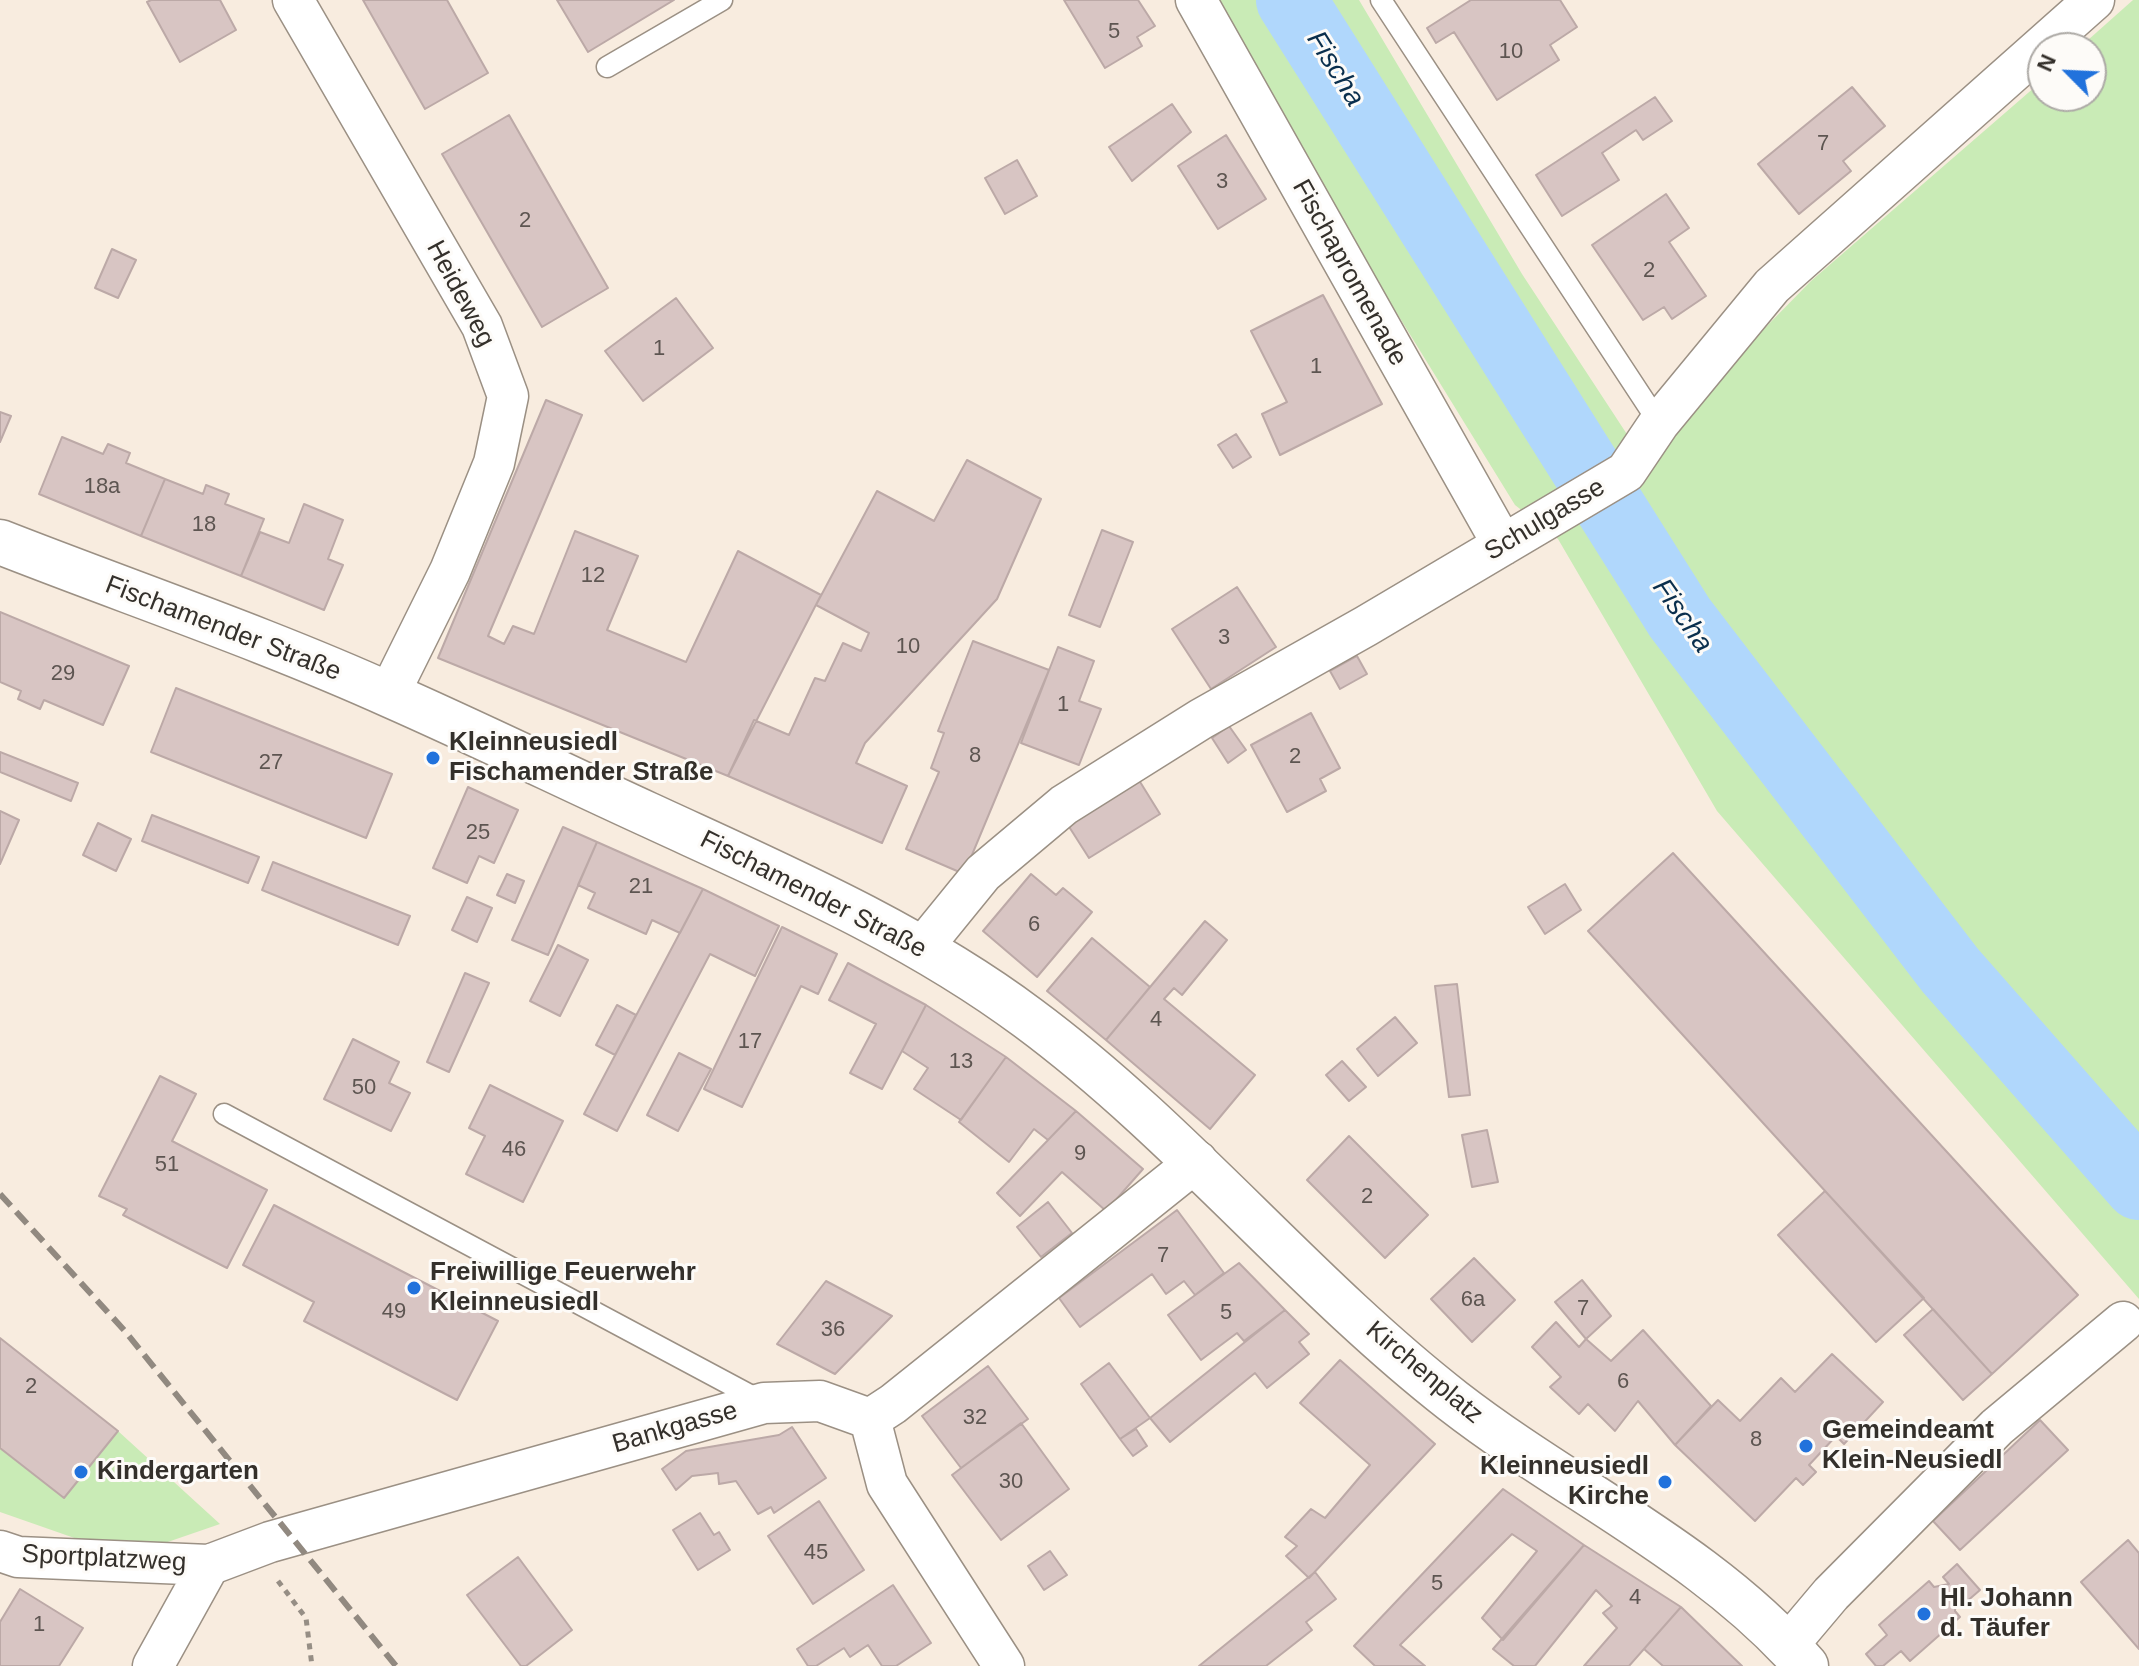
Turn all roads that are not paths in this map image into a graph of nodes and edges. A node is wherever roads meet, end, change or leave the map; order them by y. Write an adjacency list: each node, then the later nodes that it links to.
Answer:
1 (293, 0): 10 (street, Heideweg)
2 (722, 0): 6 (lane)
3 (1196, 0): 9 (street, Fischapromenade)
4 (1381, 0): 7 (lane)
5 (2094, 0): 7 (street, Schulgasse)
6 (607, 67)
7 (1659, 423): 9 (street, Schulgasse)
8 (0, 542): 10 (main road, Fischamender Straße)
9 (1503, 545): 11 (street, Schulgasse)
10 (389, 694): 11 (main road, Fischamender Straße)
11 (922, 948): 13 (main road, Fischamender Straße)
12 (224, 1114): 15 (lane)
13 (1197, 1161): 16 (street); 19 (main road, Kirchenplatz)
14 (2123, 1322): 19 (street, Kirchenplatz)
15 (764, 1403): 16 (street, Bankgasse); 18 (street, Bankgasse)
16 (870, 1419): 21 (street)
17 (0, 1551): 18 (street, Sportplatzweg)
18 (209, 1565): 20 (street)
19 (1797, 1655)
20 (153, 1666)
21 (1004, 1666)

